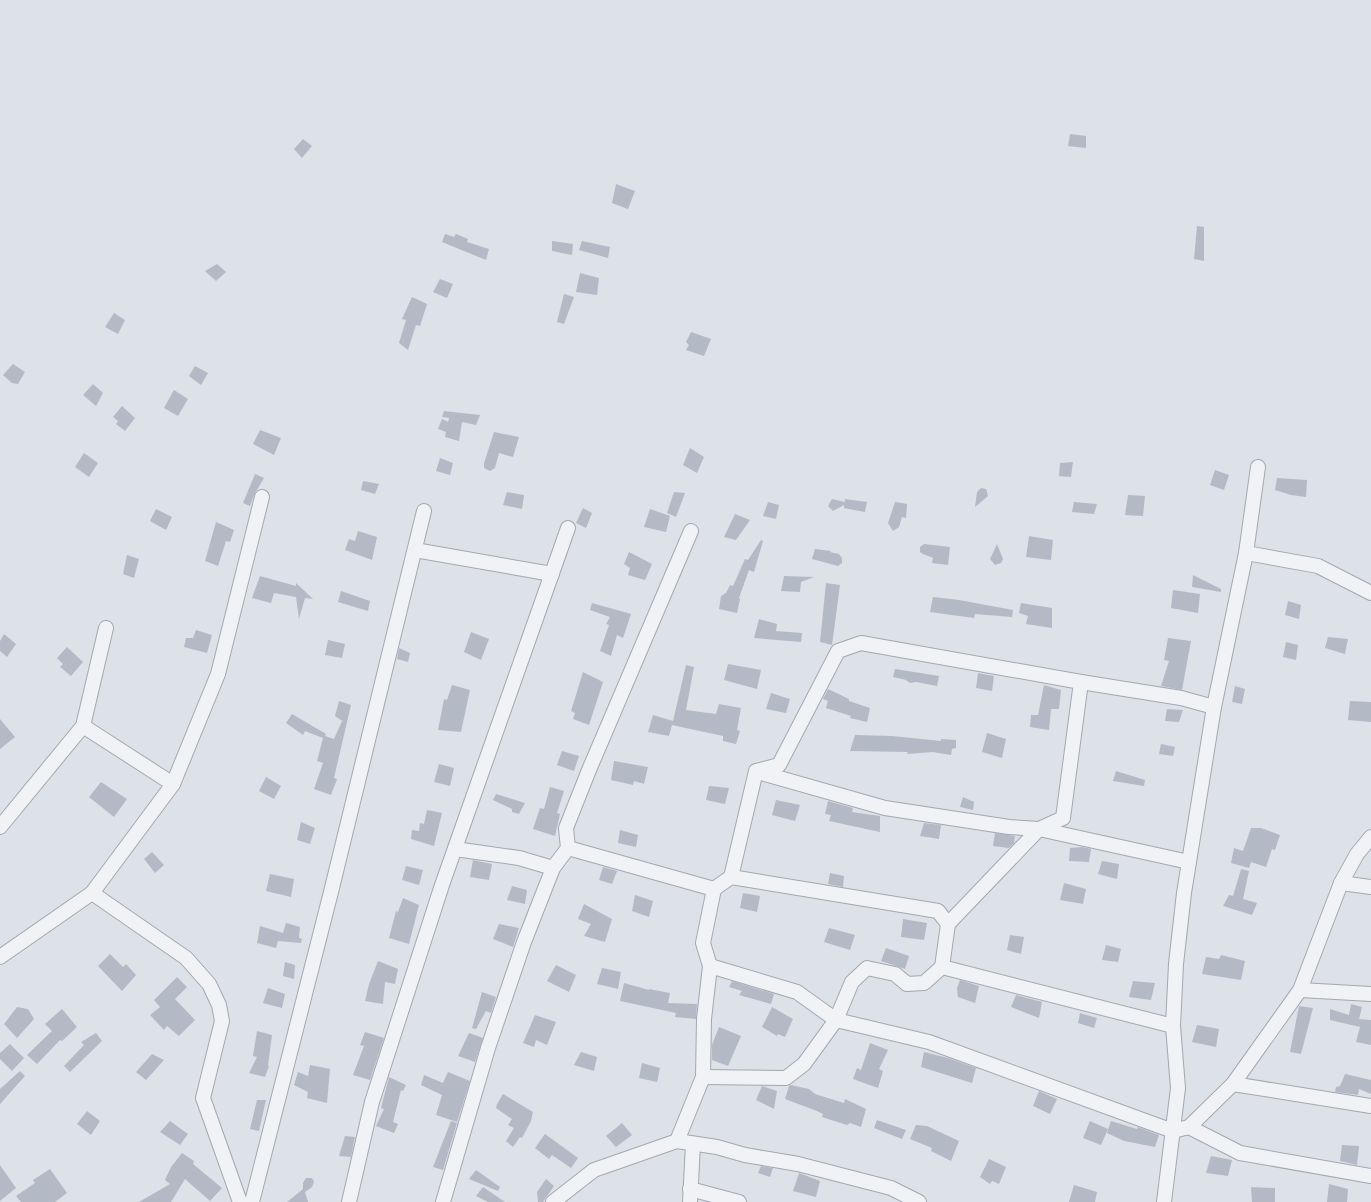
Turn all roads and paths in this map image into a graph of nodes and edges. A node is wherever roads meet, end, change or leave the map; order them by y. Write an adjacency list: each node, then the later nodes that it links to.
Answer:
1 (1258, 467): 7 (street)
2 (262, 497): 15 (street)
3 (424, 511): 6 (street)
4 (568, 528): 8 (street)
5 (691, 531): 19 (street)
6 (415, 550): 8 (street); 46 (street)
7 (1246, 553): 9 (street); 12 (street)
8 (552, 574): 20 (street)
9 (1371, 593)
10 (106, 628): 13 (street)
11 (1081, 682): 12 (street); 14 (street); 17 (street)
12 (1214, 707): 21 (street)
13 (83, 726): 15 (street); 16 (street)
14 (756, 771): 17 (street); 23 (street)
15 (173, 784): 27 (street)
16 (0, 827)
17 (1040, 829): 21 (street); 28 (street)
18 (1371, 837): 24 (street)
19 (568, 848): 22 (street); 26 (street)
20 (455, 849): 22 (street); 47 (street)
21 (1189, 862): 35 (street)
22 (553, 868): 48 (street)
23 (731, 877): 26 (street); 28 (street)
24 (1341, 883): 25 (street); 32 (street)
25 (1371, 887)
26 (714, 889): 30 (street)
27 (92, 893): 29 (street); 45 (street)
28 (948, 924): 31 (street)
29 (0, 957)
30 (710, 966): 34 (street); 36 (street)
31 (942, 967): 34 (street); 35 (street)
32 (1300, 990): 33 (street); 37 (street)
33 (1371, 994)
34 (836, 1020): 36 (street); 40 (street)
35 (1173, 1026): 40 (street)
36 (703, 1077): 41 (street)
37 (1233, 1084): 38 (street); 39 (street)
38 (1371, 1106)
39 (1189, 1127): 40 (street); 43 (street)
40 (1173, 1131): 52 (street)
41 (677, 1141): 42 (street); 49 (street)
42 (693, 1144): 44 (street); 51 (street)
43 (1371, 1176)
44 (690, 1195): 50 (street)
45 (240, 1202)
46 (252, 1202)
47 (349, 1202)
48 (443, 1202)
49 (553, 1202)
50 (739, 1202)
51 (919, 1202)
52 (1164, 1202)

